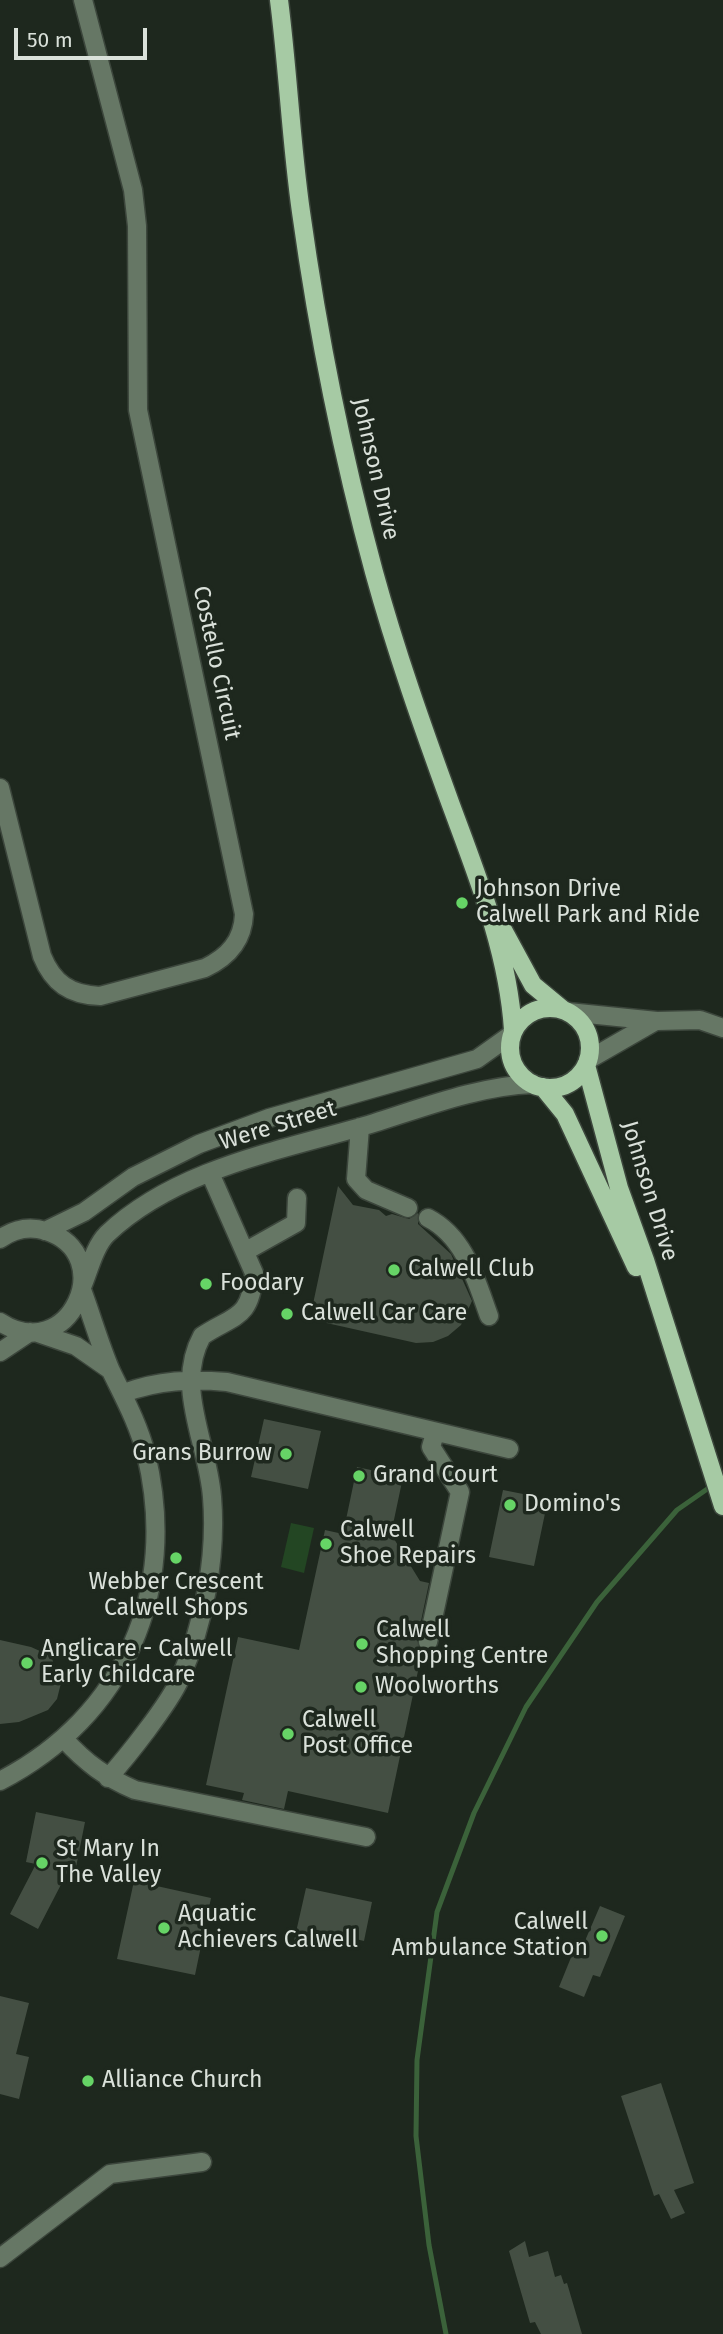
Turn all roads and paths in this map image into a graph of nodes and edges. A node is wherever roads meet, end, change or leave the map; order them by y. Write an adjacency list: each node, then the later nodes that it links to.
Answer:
1 (83, 0): 5 (street, Costello Circuit)
2 (279, 0): 4 (main road, Johnson Drive)
3 (286, 0): 4 (main road, Johnson Drive)
4 (284, 43): 6 (main road, Johnson Drive)
5 (0, 789)
6 (483, 892): 7 (main road, Johnson Drive); 10 (main road, Johnson Drive)
7 (565, 1011): 8 (street); 10 (main road); 11 (main road)
8 (657, 1021): 9 (street); 11 (street)
9 (723, 1028)
10 (513, 1032): 12 (main road); 19 (street, Were Street)
11 (587, 1063): 12 (main road); 26 (main road, Johnson Drive)
12 (538, 1086): 13 (street, Were Street); 26 (main road, Johnson Drive)
13 (360, 1127): 14 (street, Were Street); 16 (street)
14 (210, 1173): 21 (street); 22 (street, Were Street)
15 (297, 1198): 21 (street)
16 (408, 1208)
17 (428, 1218): 23 (street)
18 (0, 1223): 19 (street)
19 (37, 1230): 20 (street, Were Street); 22 (street)
20 (0, 1239)
21 (246, 1251): 29 (street)
22 (82, 1289): 25 (street, Were Street); 28 (street)
23 (489, 1316)
24 (0, 1322): 25 (street)
25 (32, 1332): 27 (street); 28 (street)
26 (667, 1332): 33 (main road, Johnson Drive)
27 (0, 1352)
28 (112, 1371): 30 (street)
29 (190, 1379): 30 (street); 31 (street); 36 (street)
30 (124, 1392): 35 (street)
31 (435, 1433): 32 (street); 34 (street)
32 (509, 1449)
33 (723, 1506)
34 (428, 1642)
35 (64, 1739): 36 (street); 37 (street)
36 (108, 1778): 38 (street)
37 (0, 1781)
38 (366, 1837)
39 (202, 2162): 40 (street)
40 (0, 2258)

